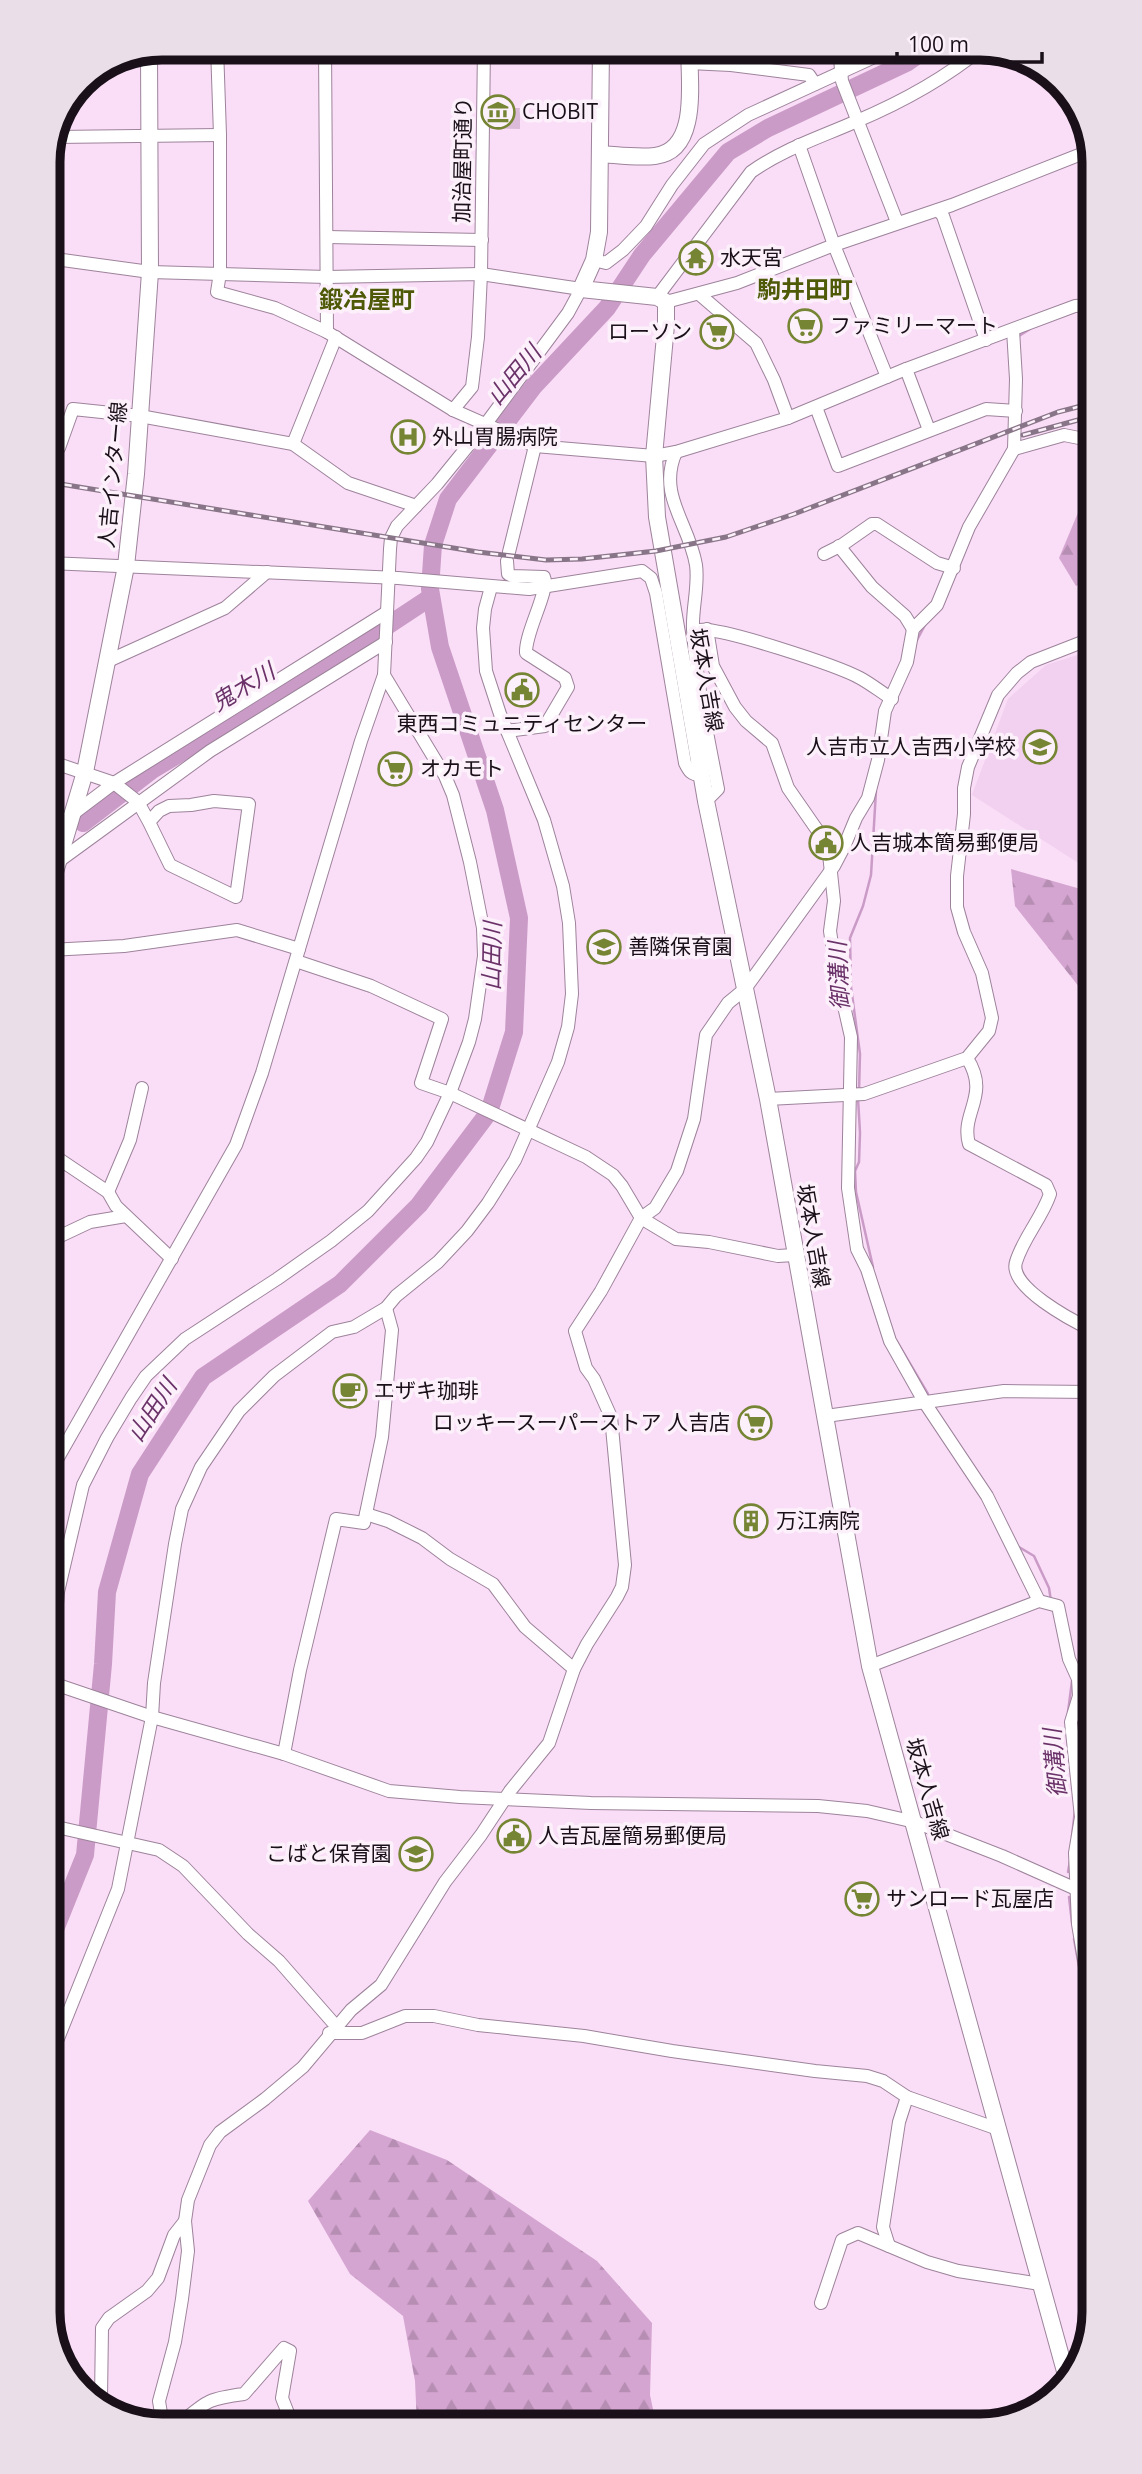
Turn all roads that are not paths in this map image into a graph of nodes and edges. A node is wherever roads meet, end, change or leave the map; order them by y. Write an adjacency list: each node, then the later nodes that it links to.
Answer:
1 (217, 60): 15 (street)
2 (325, 60): 22 (street)
3 (484, 60): 23 (street, 加治屋町通り)
4 (601, 60): 19 (main road)
5 (689, 60): 19 (main road)
6 (721, 60): 12 (street)
7 (840, 60): 11 (street)
8 (873, 60): 11 (street)
9 (966, 60): 13 (street)
10 (149, 61): 14 (main road, 人吉インター線)
11 (842, 77): 12 (street); 13 (street)
12 (815, 84): 26 (street)
13 (857, 119): 17 (street); 21 (street)
14 (149, 135): 15 (street); 16 (street); 27 (main road, 人吉インター線)
15 (220, 135): 28 (street)
16 (63, 136)
17 (799, 145): 24 (street); 33 (street)
18 (1082, 154): 20 (street)
19 (600, 155): 26 (main road)
20 (938, 210): 21 (street); 37 (street)
21 (897, 222): 24 (street)
22 (327, 237): 23 (street); 30 (street)
23 (482, 240): 29 (street, 加治屋町通り)
24 (834, 245): 32 (street); 39 (street)
25 (60, 260): 27 (street)
26 (594, 260): 31 (main road)
27 (150, 272): 28 (street); 43 (main road, 人吉インター線)
28 (220, 273): 30 (street); 36 (street)
29 (481, 274): 30 (street); 31 (street); 41 (street, 加治屋町通り)
30 (327, 277): 36 (street)
31 (587, 290): 33 (main road); 45 (street)
32 (699, 294): 33 (street); 44 (street)
33 (661, 300): 53 (main road, 坂本人吉線)
34 (1082, 305): 35 (street)
35 (1013, 330): 37 (street); 42 (street)
36 (331, 335): 41 (street); 48 (street)
37 (986, 340): 38 (street)
38 (906, 369): 39 (street); 46 (street)
39 (887, 377): 40 (street)
40 (816, 407): 44 (street); 46 (street)
41 (453, 410): 45 (street)
42 (1016, 411): 46 (street); 51 (street)
43 (140, 416): 48 (street); 49 (street); 58 (main road, 人吉インター線)
44 (788, 418): 52 (street)
45 (485, 425): 50 (street); 54 (street)
46 (929, 430)
47 (1082, 439): 51 (street)
48 (293, 444): 54 (street)
49 (60, 446)
50 (535, 446): 53 (street); 63 (street)
51 (1014, 449): 59 (street)
52 (676, 452): 53 (street); 67 (street)
53 (653, 456): 76 (main road, 坂本人吉線)
54 (416, 506): 61 (street)
55 (839, 547): 56 (street); 59 (street); 66 (street)
56 (824, 554)
57 (60, 563): 58 (street)
58 (127, 566): 60 (street); 70 (main road, 人吉インター線)
59 (954, 568): 66 (street)
60 (267, 572): 61 (street); 70 (street)
61 (393, 578): 62 (street); 64 (street)
62 (487, 586): 63 (street); 73 (street)
63 (546, 587): 73 (street); 76 (street)
64 (387, 612): 68 (street); 77 (street)
65 (707, 629): 67 (street); 72 (street); 85 (street)
66 (913, 629): 72 (street)
67 (693, 631): 78 (street)
68 (386, 642): 71 (street); 79 (street)
69 (1082, 642): 89 (street)
70 (108, 661): 75 (main road, 人吉インター線)
71 (384, 675): 87 (street); 91 (street)
72 (892, 699): 85 (street)
73 (507, 731): 94 (street)
74 (60, 764): 75 (street)
75 (85, 772): 77 (street); 80 (main road, 人吉インター線)
76 (701, 775): 78 (main road, 坂本人吉線)
77 (114, 783): 79 (street); 80 (street)
78 (706, 801): 88 (main road, 坂本人吉線)
79 (138, 802): 81 (street); 84 (street)
80 (72, 816): 82 (street); 83 (main road, 人吉インター線)
81 (149, 822): 81 (street)
82 (60, 825)
83 (60, 849)
84 (60, 860)
85 (830, 871): 88 (street); 92 (street)
86 (60, 949): 87 (street)
87 (298, 955): 91 (street); 101 (street)
88 (745, 989): 93 (main road, 坂本人吉線); 98 (street)
89 (967, 1058): 92 (street); 103 (street)
90 (142, 1088): 96 (street)
91 (450, 1093): 94 (street); 109 (street)
92 (848, 1096): 93 (street); 105 (street)
93 (768, 1099): 100 (main road, 坂本人吉線)
94 (528, 1132): 98 (street); 102 (street)
95 (60, 1159): 96 (street)
96 (108, 1192): 97 (street)
97 (126, 1216): 99 (street); 101 (street)
98 (641, 1218): 100 (street); 112 (street)
99 (59, 1236)
100 (794, 1255): 106 (main road, 坂本人吉線)
101 (172, 1259): 107 (street)
102 (386, 1308): 108 (street); 114 (street)
103 (1082, 1325)
104 (1082, 1392): 105 (street)
105 (925, 1403): 106 (street); 110 (street)
106 (826, 1416): 111 (main road, 坂本人吉線)
107 (59, 1453)
108 (366, 1514): 112 (street); 115 (street)
109 (59, 1586)
110 (1039, 1601): 111 (street); 120 (street)
111 (870, 1666): 117 (main road, 坂本人吉線)
112 (574, 1669): 116 (street)
113 (59, 1686): 114 (street)
114 (148, 1716): 115 (street); 119 (street)
115 (284, 1754): 116 (street)
116 (506, 1798): 117 (street); 123 (street)
117 (915, 1822): 120 (street); 126 (main road, 坂本人吉線)
118 (59, 1828): 119 (street)
119 (123, 1843): 123 (street); 124 (street)
120 (1077, 1889): 121 (street); 122 (street)
121 (1082, 1891)
122 (1082, 1948)
123 (333, 2029): 125 (street); 127 (street)
124 (59, 2036)
125 (907, 2097): 126 (street); 128 (street)
126 (998, 2129): 129 (main road, 坂本人吉線)
127 (185, 2221): 132 (street); 133 (street)
128 (889, 2246): 129 (street); 130 (street)
129 (1040, 2284): 131 (main road, 坂本人吉線)
130 (821, 2303)
131 (1064, 2370)
132 (101, 2394)
133 (161, 2414)
134 (190, 2414): 135 (street)
135 (288, 2414)

